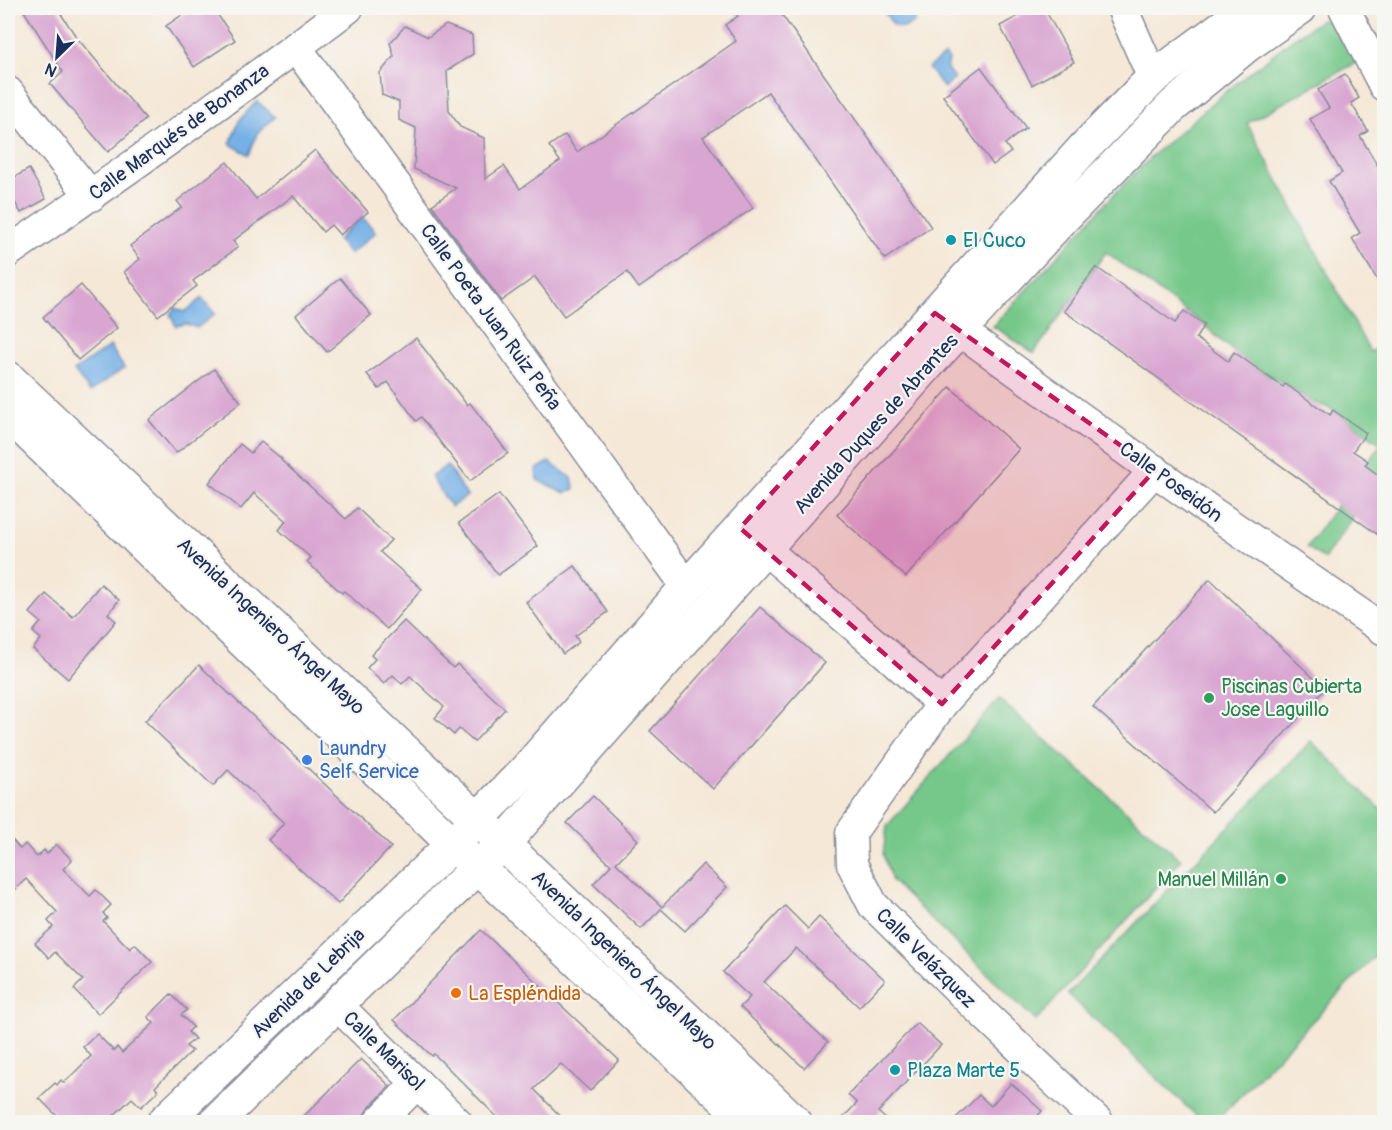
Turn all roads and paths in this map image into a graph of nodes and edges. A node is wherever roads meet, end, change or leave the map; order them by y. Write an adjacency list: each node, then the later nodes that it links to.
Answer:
1 (348, 8): 6 (street, Calle Marqués de Bonanza)
2 (1122, 8): 7 (street)
3 (1248, 8): 7 (main road, Avenida Duques de Abrantes)
4 (1300, 8): 12 (main road, Avenida Duques de Abrantes)
5 (1344, 8): 8 (street)
6 (296, 47): 10 (street, Calle Marqués de Bonanza); 18 (street, Calle Poeta Juan Ruiz Peña)
7 (1153, 78): 12 (main road, Avenida Duques de Abrantes)
8 (1384, 86)
9 (8, 92): 10 (street)
10 (92, 196): 11 (street, Calle Marqués de Bonanza)
11 (8, 252)
12 (948, 322): 15 (street, Calle Poseidón); 16 (main road, Avenida Duques de Abrantes); 17 (main road, Avenida Duques de Abrantes)
13 (8, 378): 21 (main road, Avenida Ingeniero Ángel Mayo)
14 (8, 414): 22 (main road, Avenida Ingeniero Ángel Mayo)
15 (1155, 470): 19 (street, Calle Poseidón); 20 (street, Calle Velázquez)
16 (740, 528): 17 (street); 18 (main road, Avenida Duques de Abrantes)
17 (765, 549): 20 (street); 23 (main road, Avenida Duques de Abrantes)
18 (687, 587): 21 (main road, Avenida Duques de Abrantes)
19 (1384, 630)
20 (942, 704): 33 (street, Calle Velázquez)
21 (477, 819): 22 (main road, Avenida Duques de Abrantes); 23 (main road, Avenida Ingeniero Ángel Mayo)
22 (453, 844): 24 (main road, Avenida Ingeniero Ángel Mayo); 27 (main road, Avenida de Lebrija)
23 (503, 844): 24 (main road, Avenida Duques de Abrantes); 32 (main road, Avenida Ingeniero Ángel Mayo)
24 (478, 867): 25 (main road, Avenida de Lebrija); 31 (main road, Avenida Ingeniero Ángel Mayo)
25 (336, 1004): 26 (street, Calle Marisol); 28 (main road, Avenida de Lebrija)
26 (417, 1083): 29 (street); 30 (street, Calle Marisol)
27 (164, 1122)
28 (216, 1122)
29 (379, 1122)
30 (457, 1122)
31 (749, 1122)
32 (795, 1122)
33 (1098, 1122)

